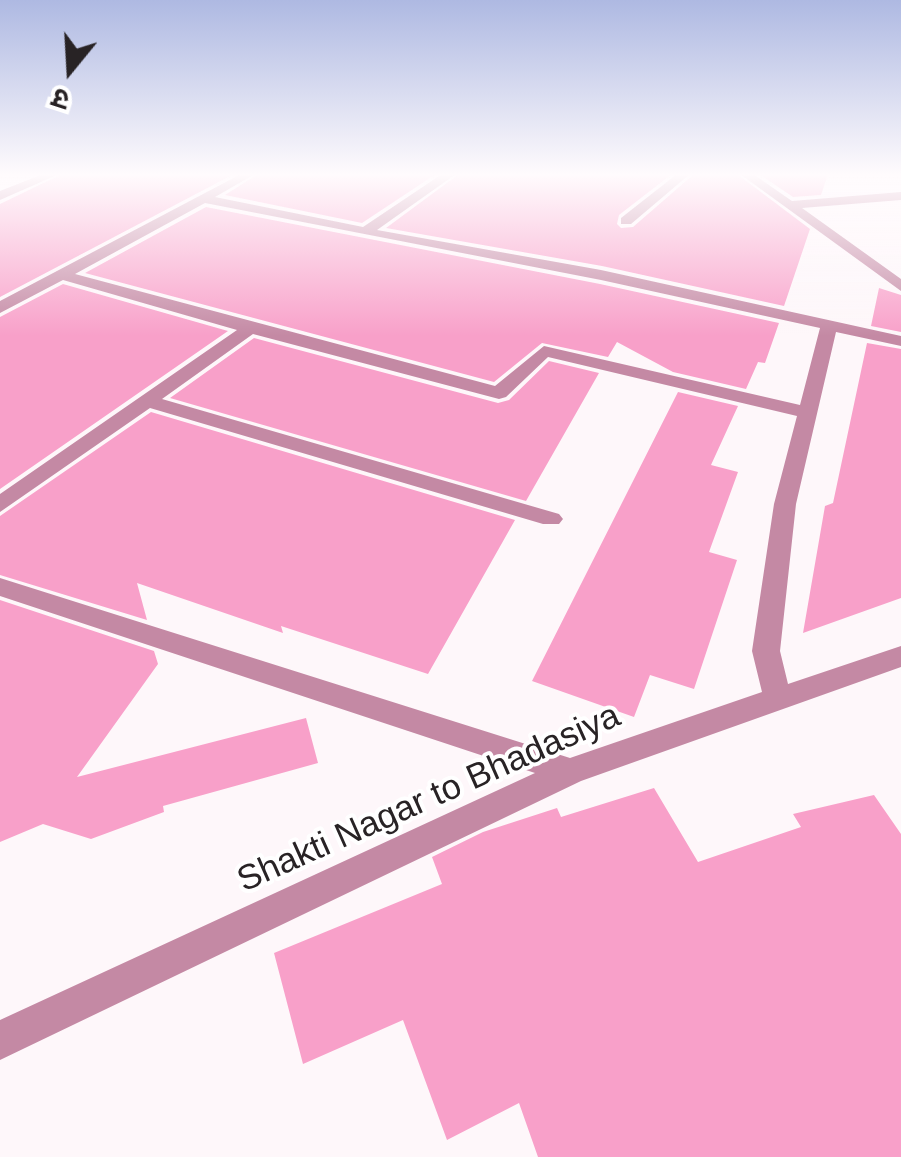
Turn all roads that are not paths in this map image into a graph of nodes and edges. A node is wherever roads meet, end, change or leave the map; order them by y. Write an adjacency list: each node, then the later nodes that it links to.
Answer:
1 (150, 228): 6 (street)
2 (345, 228): 5 (street)
3 (371, 228): 5 (street)
4 (822, 228): 7 (street)
5 (365, 232): 9 (street)
6 (62, 275): 8 (street); 10 (street)
7 (901, 286)
8 (0, 308)
9 (829, 327): 11 (street); 13 (street)
10 (250, 328): 12 (street); 13 (street)
11 (901, 340)
12 (146, 401): 14 (street); 15 (street)
13 (809, 413): 18 (street)
14 (0, 505)
15 (551, 519)
16 (0, 586): 19 (street)
17 (901, 656): 18 (street, Shakti Nagar to Bhadasiya)
18 (778, 699): 19 (street, Shakti Nagar to Bhadasiya)
19 (570, 771): 20 (street, Shakti Nagar to Bhadasiya)
20 (0, 1040)

